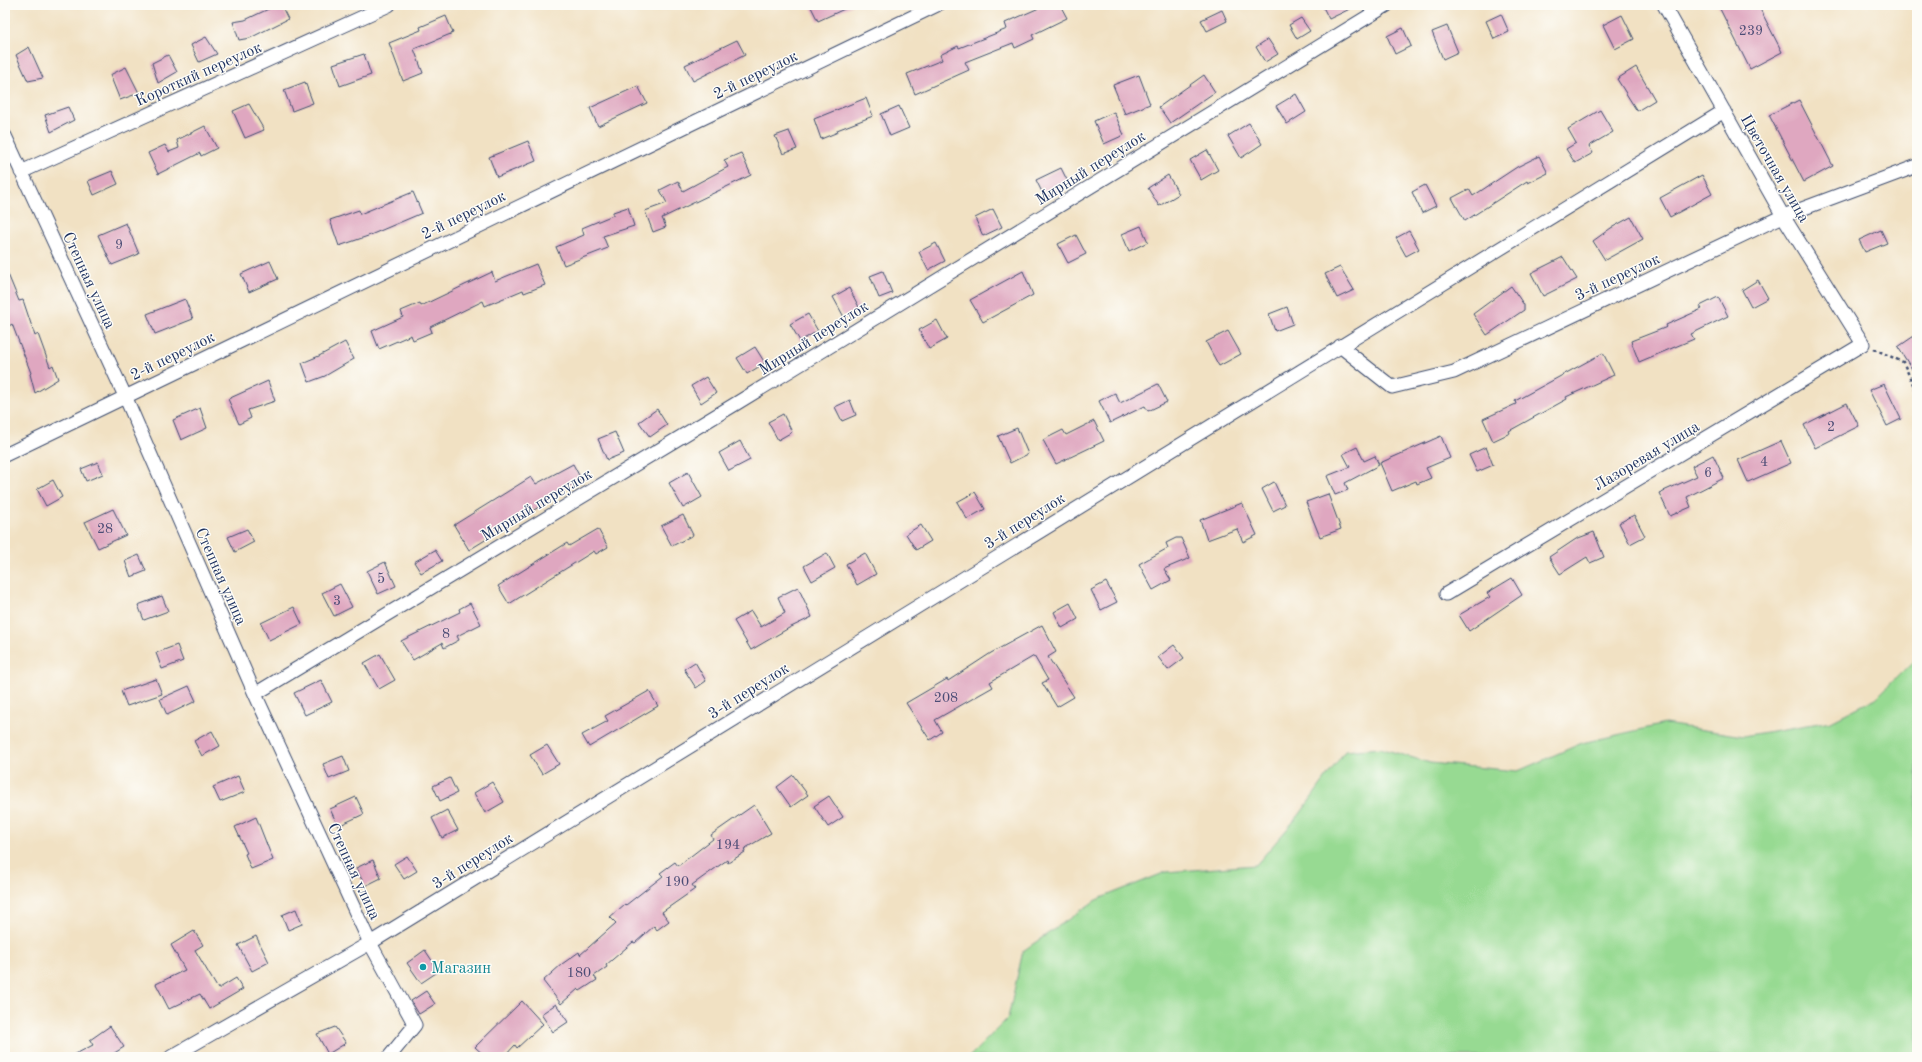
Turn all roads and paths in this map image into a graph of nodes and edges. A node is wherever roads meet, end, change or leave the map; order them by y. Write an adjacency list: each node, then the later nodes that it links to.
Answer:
1 (389, 5): 8 (street, Короткий переулок)
2 (937, 5): 13 (street, 2-й переулок)
3 (1387, 5): 16 (street, Мирный переулок)
4 (1664, 5): 5 (street, Цветочная улица)
5 (1724, 110): 9 (street, Цветочная улица); 11 (street, 3-й переулок)
6 (5, 136): 8 (street, Степная улица)
7 (1917, 166): 9 (street, 3-й переулок)
8 (21, 172): 13 (street, Степная улица)
9 (1783, 216): 10 (street, Цветочная улица); 11 (street, 3-й переулок)
10 (1863, 344): 12 (path); 15 (street, Лазоревая улица)
11 (1340, 346): 17 (street, 3-й переулок)
12 (1917, 393)
13 (125, 396): 14 (street, 2-й переулок); 16 (street, Степная улица)
14 (5, 455)
15 (1446, 594)
16 (255, 694): 17 (street, Степная улица)
17 (370, 943): 18 (street, 3-й переулок); 19 (street, Степная улица)
18 (171, 1057)
19 (389, 1057)

